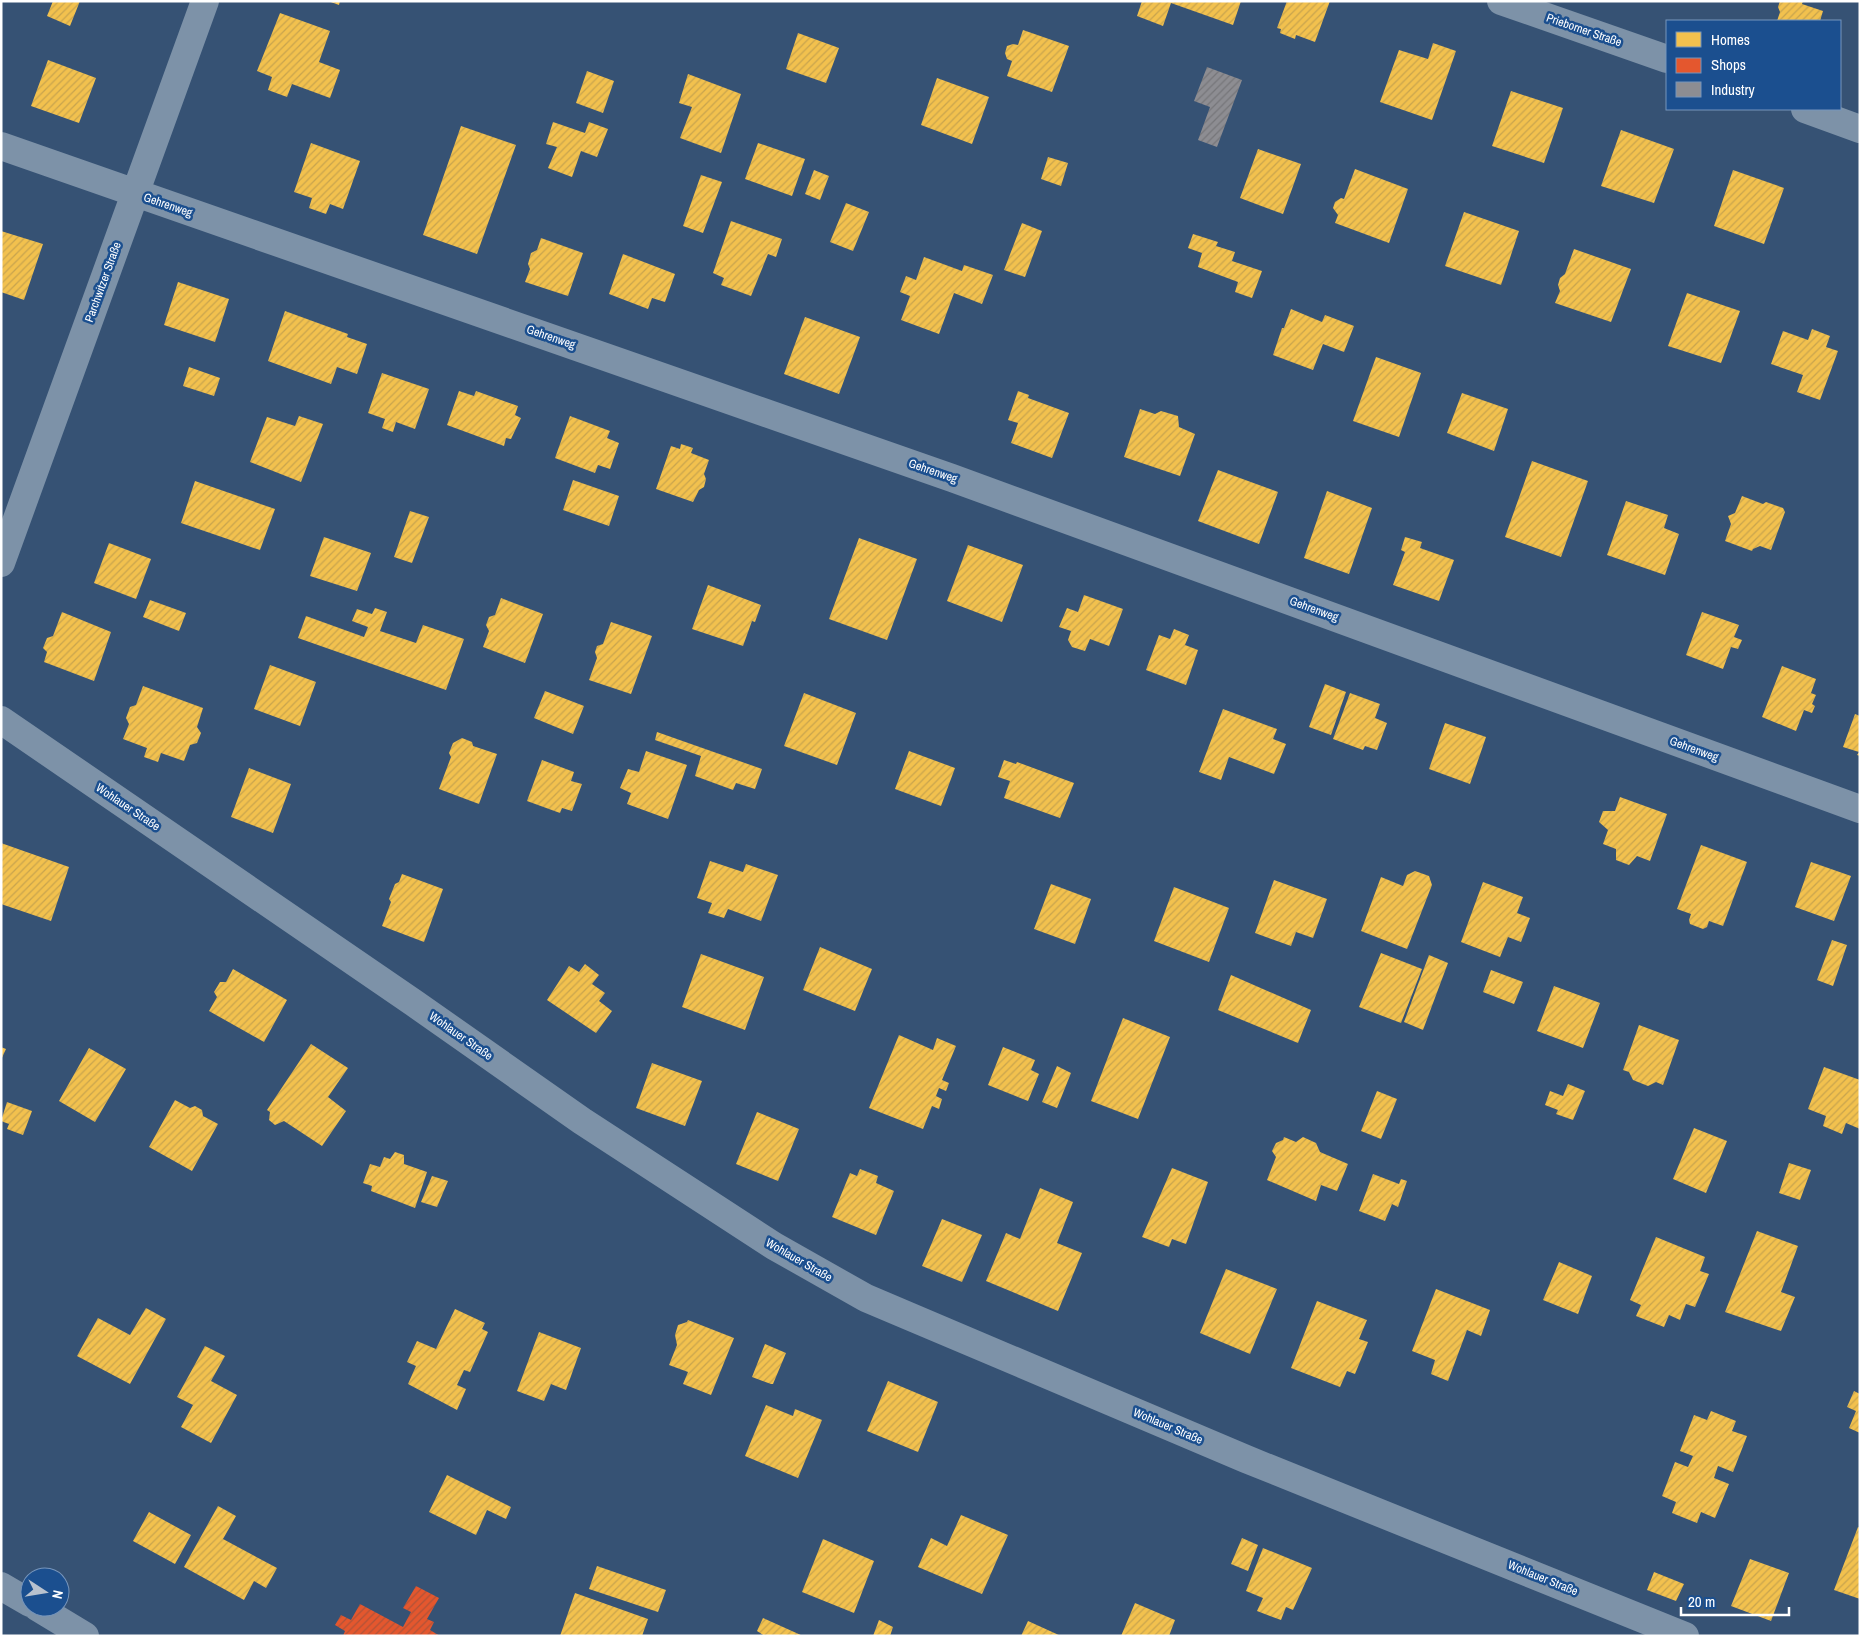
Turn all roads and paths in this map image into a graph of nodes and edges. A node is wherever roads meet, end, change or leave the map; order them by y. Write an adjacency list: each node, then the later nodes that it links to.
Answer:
1 (205, 1): 7 (street, Parchwitzer Straße)
2 (1501, 1): 3 (street, Prieborner Straße)
3 (1666, 59)
4 (1808, 110): 5 (street)
5 (1860, 129)
6 (1, 146): 7 (street, Gehrenweg)
7 (135, 194): 8 (street, Parchwitzer Straße); 10 (street, Gehrenweg)
8 (1, 563)
9 (1, 720): 15 (street, Wohlauer Straße)
10 (1860, 810)
11 (1, 1586): 12 (street)
12 (20, 1597)
13 (54, 1617): 14 (street)
14 (85, 1636)
15 (1685, 1636)

